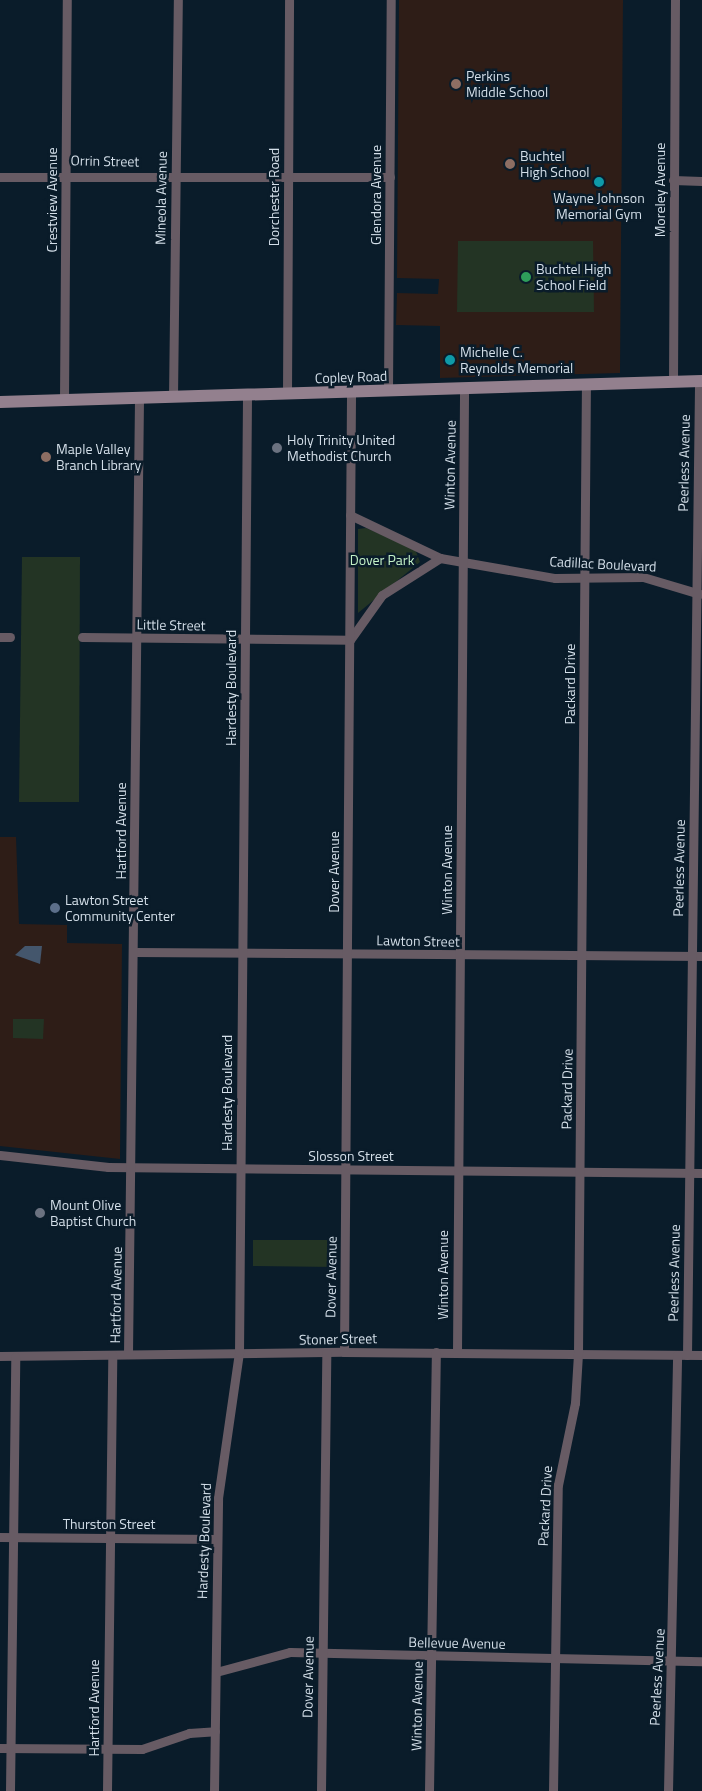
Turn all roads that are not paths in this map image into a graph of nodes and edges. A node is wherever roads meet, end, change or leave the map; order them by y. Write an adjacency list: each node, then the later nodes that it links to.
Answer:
1 (67, 0): 6 (street, Crestview Avenue)
2 (178, 0): 7 (street, Mineola Avenue)
3 (289, 0): 9 (street, Dorchester Road)
4 (391, 0): 10 (street, Glendora Avenue)
5 (675, 0): 11 (street, Moreley Avenue)
6 (66, 174): 7 (street, Orrin Street); 8 (street, Orrin Street); 23 (street, Crestview Avenue)
7 (174, 175): 9 (street, Orrin Street); 21 (street, Mineola Avenue)
8 (0, 177)
9 (288, 177): 10 (street, Orrin Street); 19 (street, Dorchester Road)
10 (390, 177): 17 (street, Glendora Avenue)
11 (673, 180): 12 (street); 13 (street, Moreley Avenue)
12 (702, 180)
13 (673, 381): 14 (main road, Copley Road); 15 (main road, Copley Road)
14 (701, 381): 29 (street, Peerless Avenue)
15 (586, 385): 16 (main road, Copley Road); 28 (street, Packard Drive)
16 (464, 388): 17 (main road, Copley Road); 27 (street, Winton Avenue)
17 (388, 390): 18 (main road, Copley Road)
18 (351, 392): 19 (main road, Copley Road); 25 (street, Dover Avenue)
19 (287, 393): 20 (main road, Copley Road)
20 (247, 394): 21 (main road, Copley Road); 34 (street, Hardesty Boulevard)
21 (173, 397): 22 (main road, Copley Road)
22 (139, 398): 23 (main road, Copley Road); 33 (street, Hartford Avenue)
23 (64, 400): 24 (main road, Copley Road)
24 (0, 402)
25 (350, 515): 26 (street, Cadillac Boulevard); 35 (street, Dover Avenue)
26 (440, 558): 27 (street, Cadillac Boulevard); 35 (street)
27 (462, 558): 28 (street, Cadillac Boulevard); 39 (street, Winton Avenue)
28 (585, 580): 29 (street, Cadillac Boulevard); 40 (street, Packard Drive)
29 (699, 594): 41 (street, Peerless Avenue)
30 (0, 637): 31 (street)
31 (10, 637)
32 (82, 637): 33 (street, Little Street)
33 (136, 638): 34 (street, Little Street); 36 (street, Hartford Avenue)
34 (245, 640): 35 (street, Little Street); 37 (street, Hardesty Boulevard)
35 (350, 640): 38 (street, Dover Avenue)
36 (134, 952): 37 (street, Lawton Street); 44 (street, Hartford Avenue)
37 (242, 952): 38 (street, Lawton Street); 45 (street, Hardesty Boulevard)
38 (348, 954): 39 (street, Lawton Street); 46 (street, Dover Avenue)
39 (460, 955): 40 (street, Lawton Street); 47 (street, Winton Avenue)
40 (582, 956): 41 (street, Lawton Street); 48 (street, Packard Drive)
41 (692, 956): 42 (street, Lawton Street); 49 (street, Peerless Avenue)
42 (702, 956)
43 (0, 1155): 44 (street, Slosson Street)
44 (132, 1168): 45 (street, Slosson Street); 56 (street, Hartford Avenue)
45 (241, 1168): 46 (street, Slosson Street); 55 (street, Hardesty Boulevard)
46 (346, 1169): 47 (street, Slosson Street); 52 (street, Dover Avenue)
47 (458, 1170): 48 (street, Slosson Street); 54 (street, Winton Avenue)
48 (580, 1172): 49 (street, Slosson Street); 57 (street, Packard Drive)
49 (689, 1173): 50 (street, Slosson Street); 60 (street, Peerless Avenue)
50 (702, 1173)
51 (326, 1352): 52 (street, Stoner Street); 55 (street, Stoner Street); 68 (street, Dover Avenue)
52 (344, 1352): 53 (street, Stoner Street)
53 (436, 1352): 54 (street, Stoner Street); 69 (street, Winton Avenue)
54 (457, 1352): 57 (street, Stoner Street)
55 (239, 1353): 56 (street, Stoner Street); 67 (street, Hardesty Boulevard)
56 (128, 1354): 58 (street, Stoner Street)
57 (578, 1354): 59 (street, Stoner Street); 70 (street, Packard Drive)
58 (112, 1355): 63 (street, Stoner Street); 66 (street, Hartford Avenue)
59 (677, 1355): 60 (street, Stoner Street); 71 (street, Peerless Avenue)
60 (687, 1355): 61 (street)
61 (702, 1355)
62 (0, 1356): 63 (street, Stoner Street)
63 (15, 1357): 65 (street)
64 (0, 1537): 65 (street, Thurston Street)
65 (13, 1537): 66 (street, Thurston Street); 76 (street)
66 (111, 1538): 67 (street, Thurston Street); 77 (street, Hartford Avenue)
67 (217, 1538): 73 (street, Hardesty Boulevard)
68 (322, 1653): 69 (street, Bellevue Avenue); 73 (street, Bellevue Avenue); 81 (street, Dover Avenue)
69 (432, 1656): 70 (street, Bellevue Avenue); 82 (street, Winton Avenue)
70 (556, 1658): 71 (street, Bellevue Avenue); 83 (street, Packard Drive)
71 (672, 1660): 72 (street, Bellevue Avenue); 84 (street, Peerless Avenue)
72 (702, 1661)
73 (216, 1672): 74 (street, Hardesty Boulevard)
74 (214, 1731): 77 (street); 80 (street, Hardesty Boulevard)
75 (0, 1748): 76 (street)
76 (10, 1748): 77 (street); 78 (street)
77 (108, 1749): 79 (street, Hartford Avenue)
78 (10, 1791)
79 (108, 1791)
80 (214, 1791)
81 (321, 1791)
82 (429, 1791)
83 (553, 1791)
84 (668, 1791)

